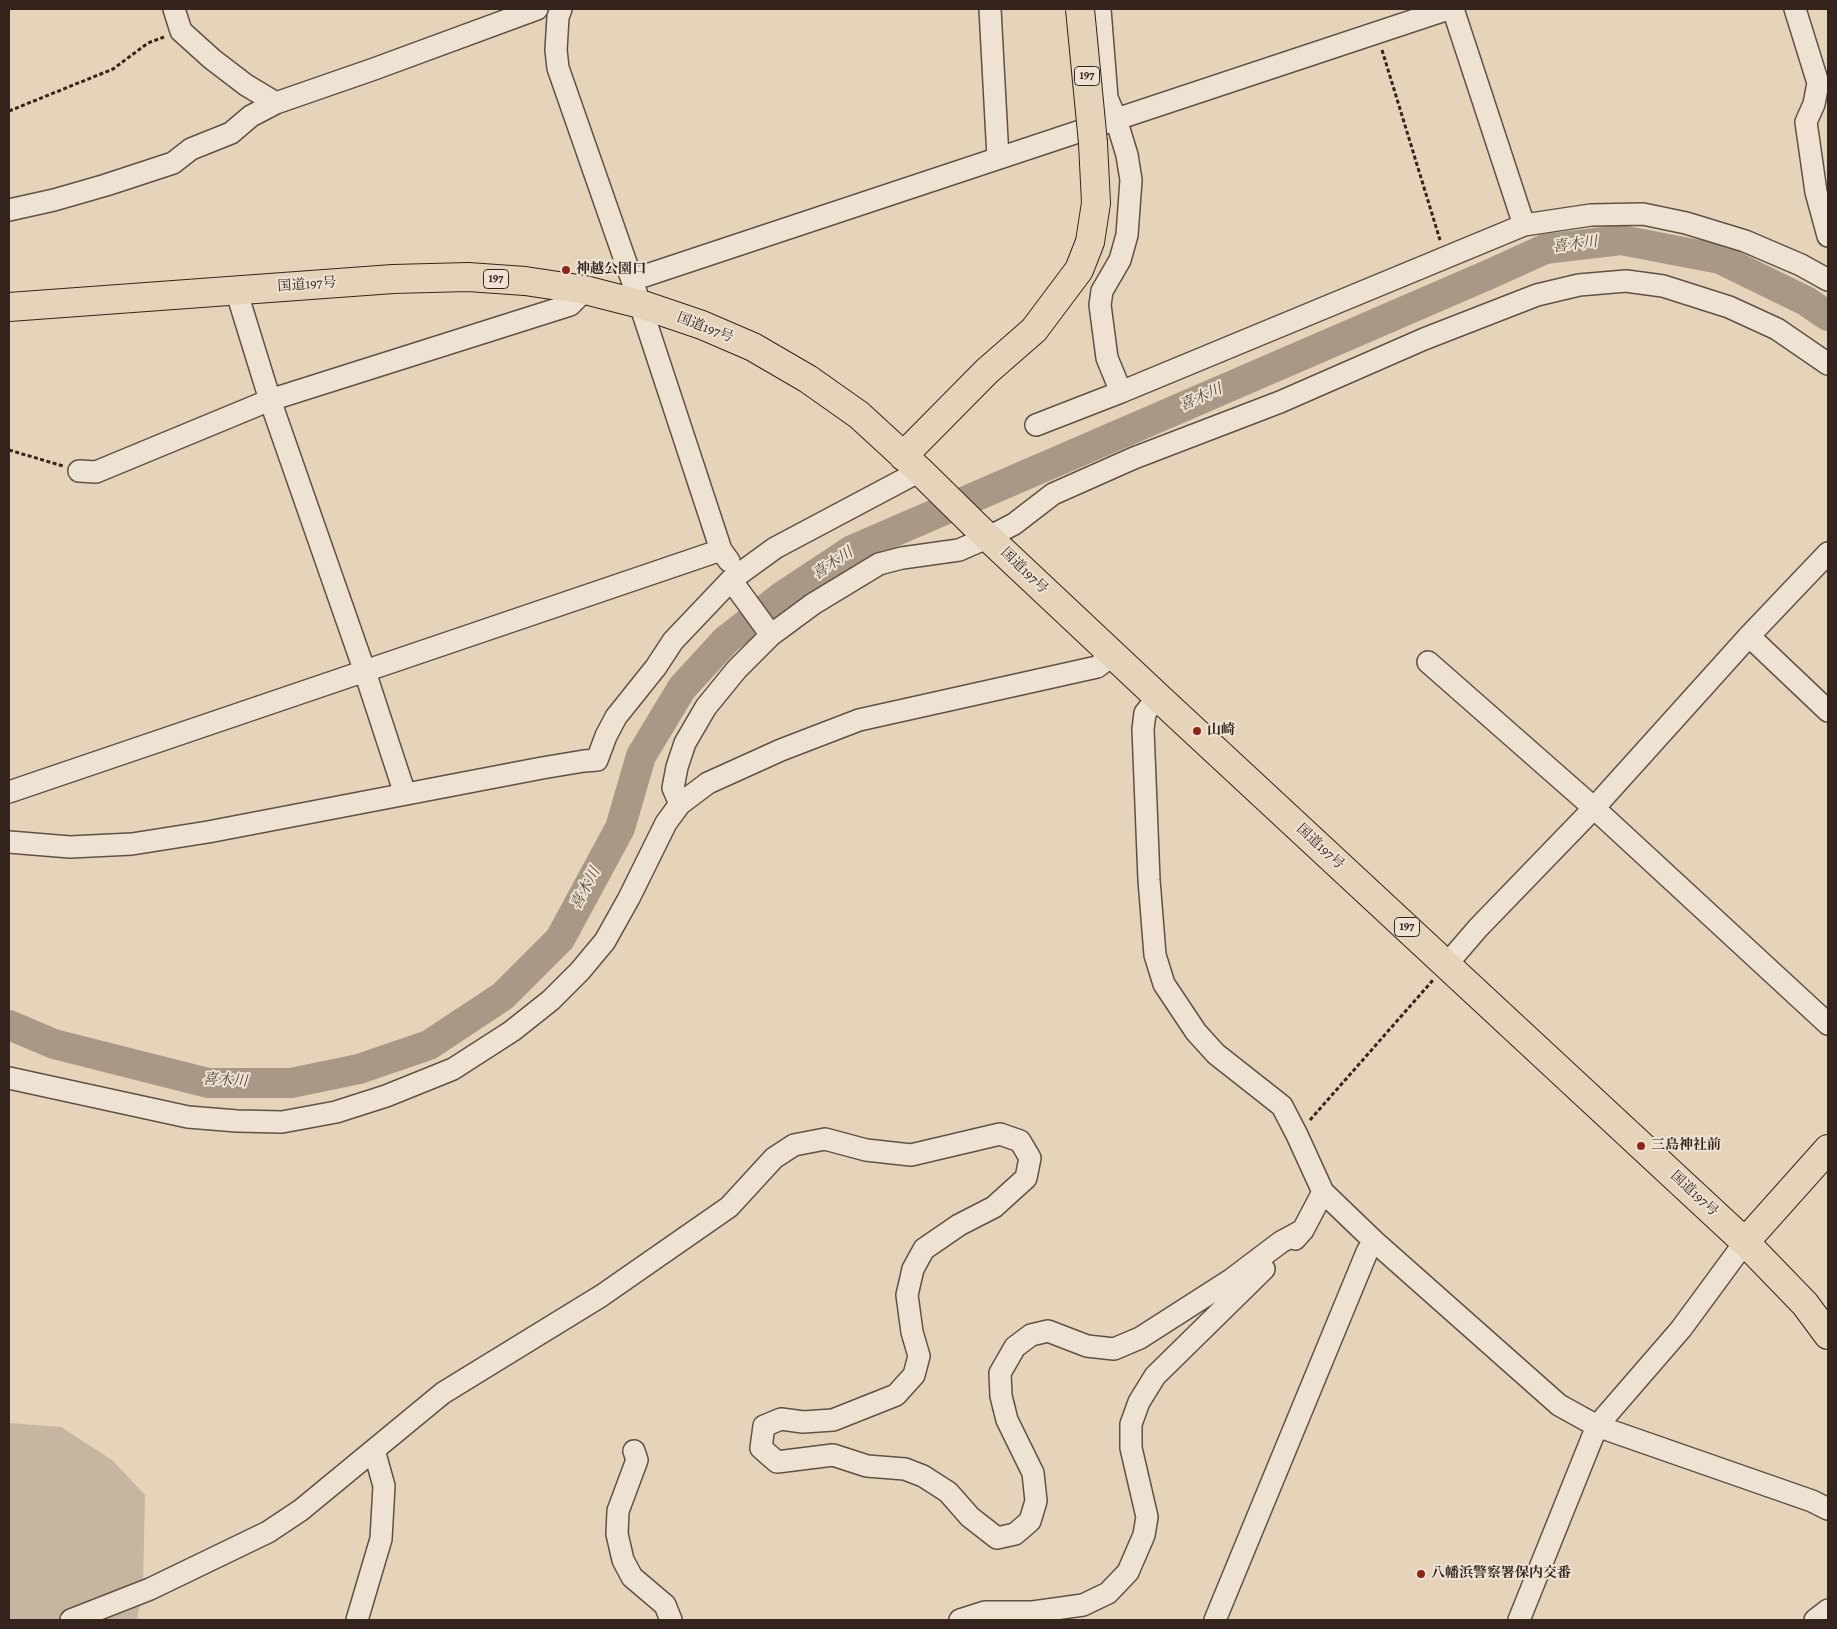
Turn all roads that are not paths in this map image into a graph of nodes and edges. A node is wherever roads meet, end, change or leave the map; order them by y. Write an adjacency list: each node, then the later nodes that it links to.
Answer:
1 (174, 9): 10 (street)
2 (537, 9): 10 (street)
3 (561, 9): 19 (street)
4 (990, 9): 12 (street)
5 (1080, 9): 25 (main road, 197, bridge)
6 (1100, 9): 11 (street)
7 (1448, 9): 11 (street)
8 (1453, 9): 14 (street)
9 (1796, 9): 15 (street)
10 (276, 103): 13 (street)
11 (1116, 119): 12 (street); 22 (street)
12 (998, 158): 19 (street)
13 (9, 210)
14 (1524, 225): 16 (street); 22 (street)
15 (1828, 236)
16 (1828, 280)
17 (236, 290): 18 (main road, 国道197号 / 197); 20 (main road, 国道197号 / 197); 23 (street)
18 (585, 290): 19 (main road, 国道197号 / 197); 23 (street)
19 (636, 292): 25 (main road, 国道197号 / 197); 28 (street)
20 (9, 307)
21 (1828, 364): 27 (street)
22 (1121, 392): 24 (street)
23 (270, 400): 26 (street); 35 (street)
24 (1036, 424)
25 (917, 469): 27 (main road, 国道197号 / 197); 30 (street)
26 (79, 471)
27 (983, 532): 31 (street); 33 (main road, 国道197号 / 197)
28 (721, 550): 30 (street); 35 (street)
29 (1828, 553): 32 (street)
30 (734, 580): 31 (street); 39 (street)
31 (768, 632): 40 (street)
32 (1749, 636): 37 (street); 41 (street)
33 (1114, 656): 36 (main road, 国道197号 / 197); 40 (street)
34 (1428, 662): 41 (street)
35 (365, 672): 38 (street); 39 (street)
36 (1158, 697): 43 (main road, 国道197号 / 197); 47 (street)
37 (1828, 711)
38 (9, 792)
39 (405, 794): 42 (street)
40 (680, 804): 45 (street)
41 (1594, 808): 43 (street); 44 (street)
42 (9, 842)
43 (1447, 964): 50 (main road, 国道197号 / 197)
44 (1828, 1024)
45 (9, 1078)
46 (1828, 1149): 50 (main road)
47 (1322, 1192): 48 (street); 49 (street)
48 (1303, 1230): 53 (street); 60 (street)
49 (1374, 1241): 52 (street); 61 (street)
50 (1745, 1242): 51 (main road, 国道197号 / 197); 52 (street)
51 (1828, 1334)
52 (1597, 1426): 55 (street); 62 (street)
53 (374, 1450): 57 (street); 58 (street)
54 (634, 1451): 59 (street)
55 (1828, 1509)
56 (1828, 1610): 63 (street)
57 (71, 1620)
58 (357, 1620)
59 (671, 1620)
60 (960, 1620)
61 (1216, 1620)
62 (1519, 1620)
63 (1815, 1620)

